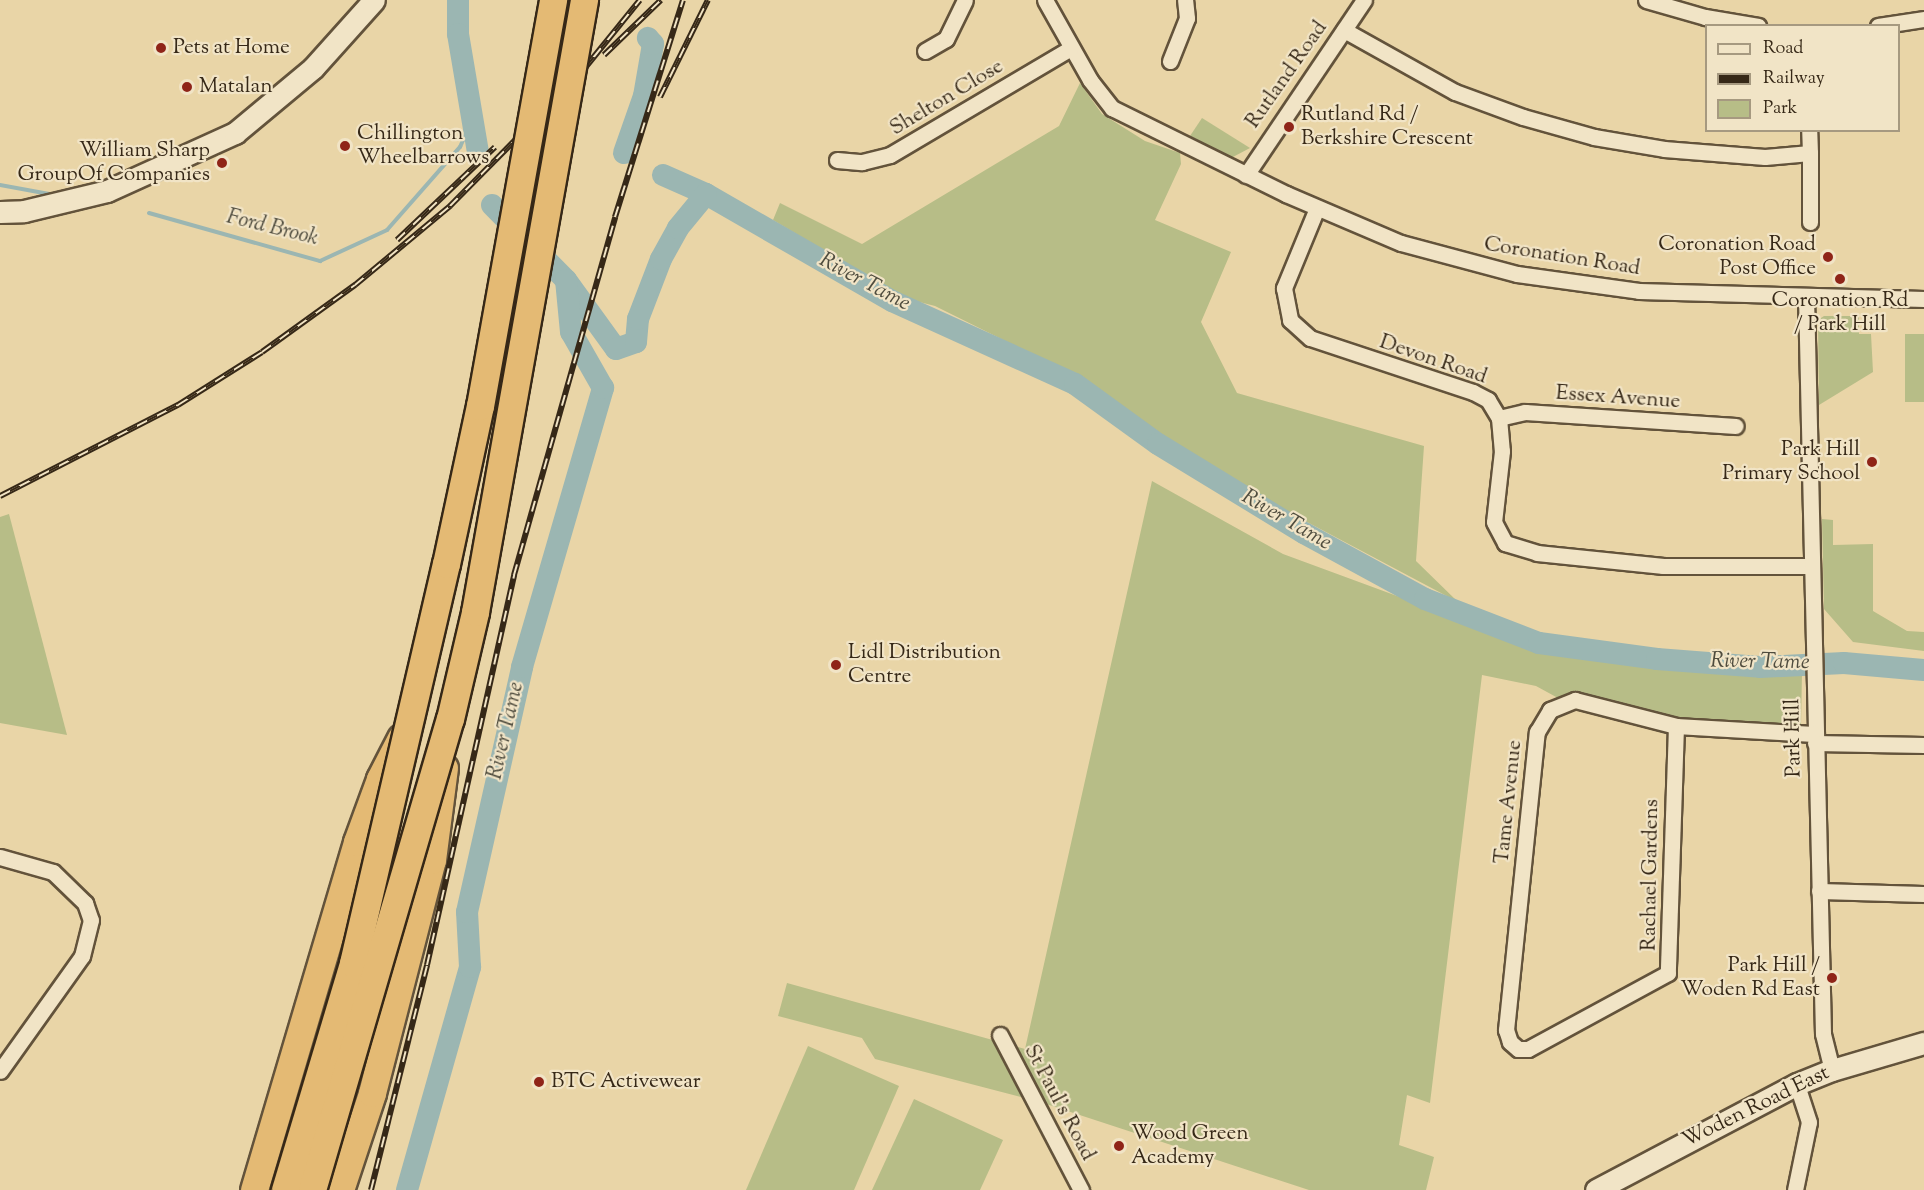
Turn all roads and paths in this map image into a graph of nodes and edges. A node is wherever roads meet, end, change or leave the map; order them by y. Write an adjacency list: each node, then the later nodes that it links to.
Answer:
1 (374, 0): 21 (street)
2 (553, 0): 29 (highway, bridge)
3 (584, 0): 28 (highway, bridge)
4 (965, 0): 14 (street)
5 (1045, 0): 13 (street, Coronation Road)
6 (1185, 0): 15 (street)
7 (1364, 0): 12 (street, Rutland Road)
8 (1646, 0): 10 (street)
9 (1924, 19): 11 (street)
10 (1746, 24)
11 (1891, 24)
12 (1344, 30): 17 (street); 19 (street, Rutland Road)
13 (1071, 48): 18 (street, Shelton Close); 19 (street, Coronation Road)
14 (924, 51)
15 (1170, 61)
16 (1809, 132): 17 (street)
17 (1810, 153): 22 (street)
18 (837, 160)
19 (1246, 175): 20 (street, Coronation Road)
20 (1317, 208): 23 (street, Coronation Road); 25 (street, Devon Road)
21 (0, 212)
22 (1810, 222)
23 (1806, 296): 24 (street, Coronation Road); 27 (street, Park Hill)
24 (1924, 299)
25 (1499, 418): 26 (street, Essex Avenue); 27 (street)
26 (1736, 426)
27 (1811, 566): 31 (street, Park Hill)
28 (450, 719): 44 (highway, bridge); 45 (highway, bridge)
29 (408, 724): 42 (highway, bridge); 43 (highway, bridge)
30 (1676, 726): 31 (street, Tame Avenue); 38 (street, Rachael Gardens); 38 (street, Tame Avenue)
31 (1815, 738): 32 (street, Tame Avenue); 34 (street, Park Hill)
32 (1924, 745)
33 (0, 857): 40 (street)
34 (1819, 891): 35 (street); 39 (street, Park Hill)
35 (1924, 894)
36 (1000, 1035): 46 (street, St Paul's Road)
37 (1924, 1043): 39 (street, Woden Road East)
38 (1528, 1049)
39 (1832, 1070): 41 (street, Woden Road East)
40 (0, 1071)
41 (1797, 1084): 47 (street, Woden Road East); 48 (street)
42 (254, 1190)
43 (285, 1190)
44 (312, 1190)
45 (340, 1190)
46 (1082, 1190)
47 (1596, 1190)
48 (1795, 1190)

